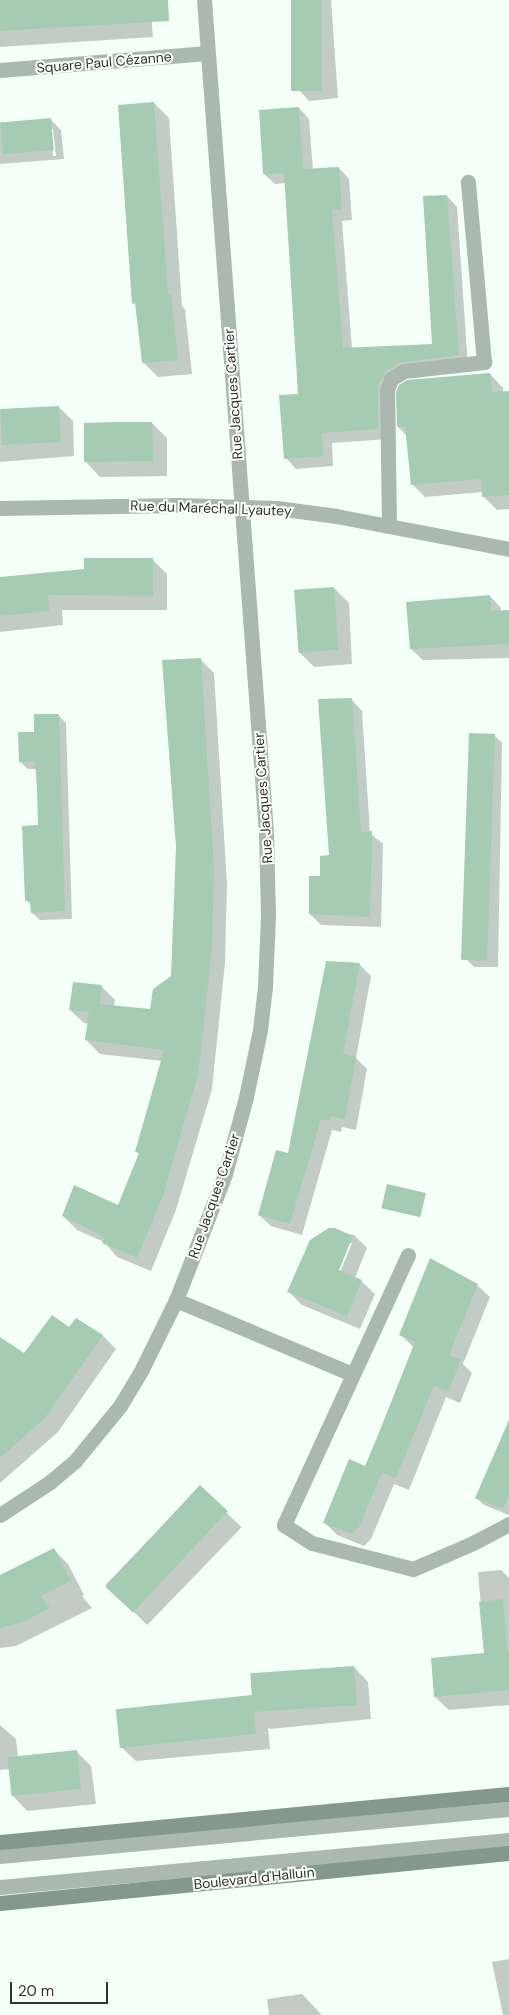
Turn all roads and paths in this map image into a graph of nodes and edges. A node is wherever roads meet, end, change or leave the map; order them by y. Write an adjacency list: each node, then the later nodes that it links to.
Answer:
1 (204, 0): 2 (street, Rue Jacques Cartier)
2 (208, 53): 3 (street, Square Paul Cézanne); 5 (street, Rue Jacques Cartier)
3 (0, 70)
4 (468, 182): 7 (street)
5 (242, 506): 6 (street, Rue du Maréchal Lyautey); 7 (street, Rue du Maréchal Lyautey); 10 (street, Rue Jacques Cartier)
6 (0, 508)
7 (390, 526): 8 (street, Rue du Maréchal Lyautey)
8 (509, 549)
9 (408, 1255): 11 (street)
10 (176, 1300): 11 (street); 12 (street, Rue Jacques Cartier)
11 (352, 1374): 13 (street)
12 (0, 1515)
13 (509, 1524)
14 (509, 1794): 17 (main road)
15 (509, 1809): 19 (street)
16 (509, 1840): 20 (street)
17 (0, 1842)
18 (509, 1853): 21 (main road, Boulevard d'Halluin)
19 (0, 1856)
20 (0, 1887)
21 (0, 1903)

